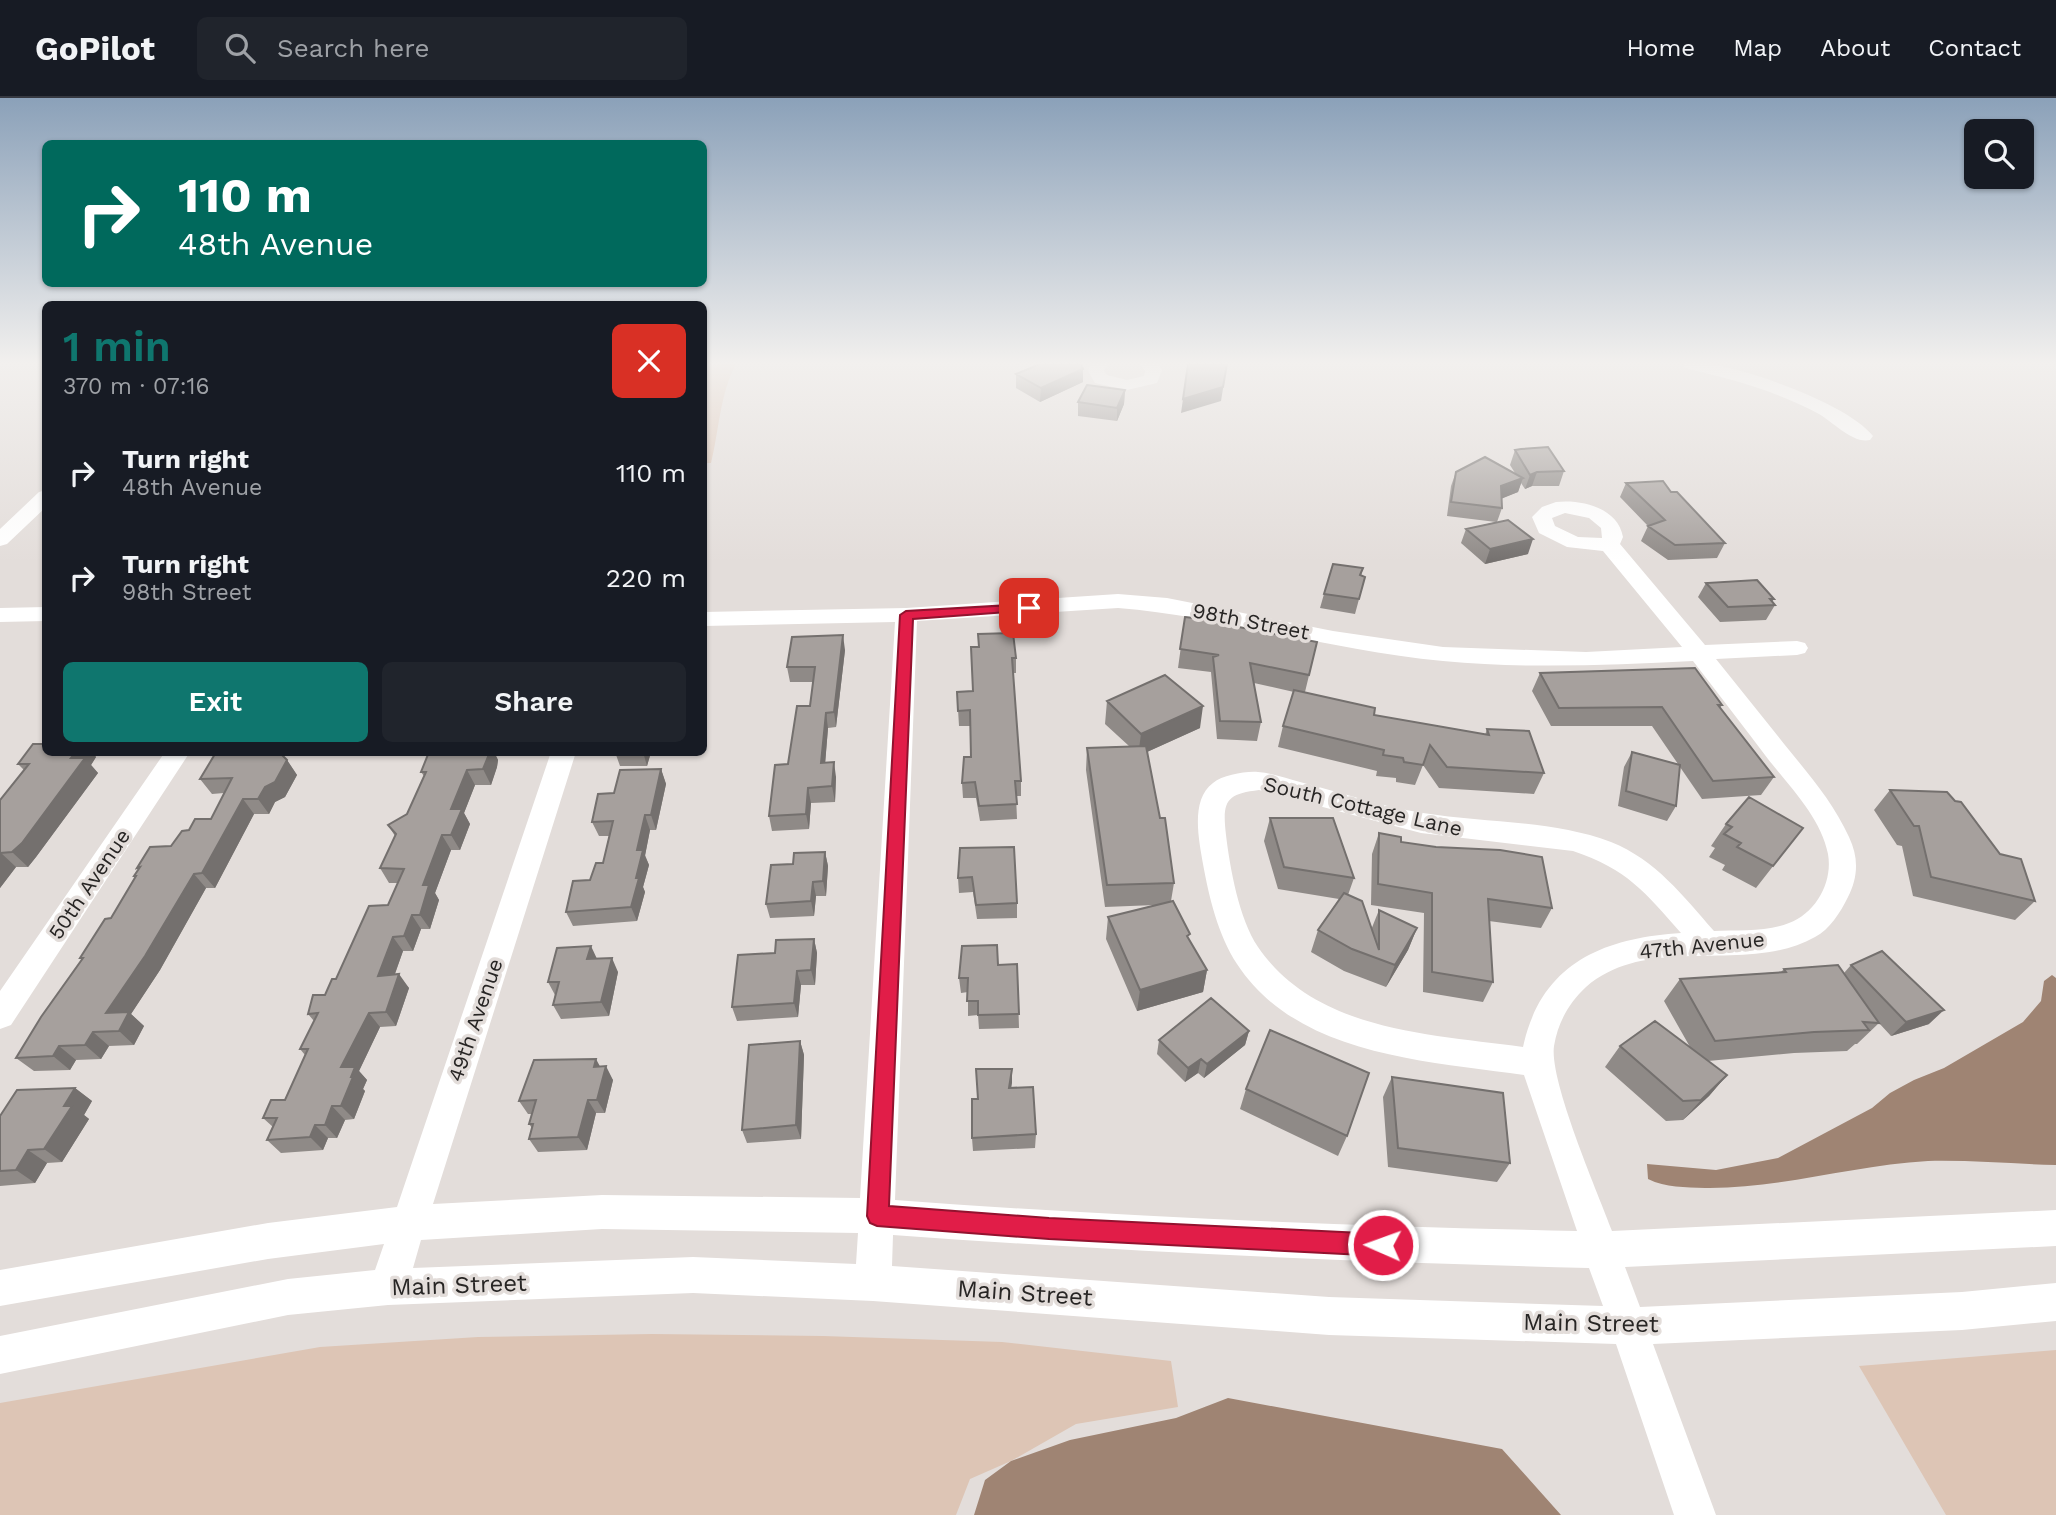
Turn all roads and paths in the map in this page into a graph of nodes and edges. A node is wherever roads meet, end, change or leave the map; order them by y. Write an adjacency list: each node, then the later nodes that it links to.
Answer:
1 (1856, 430): 2 (street)
2 (1864, 436)
3 (42, 500): 4 (street)
4 (0, 540)
5 (1609, 545): 11 (street, 47th Avenue)
6 (42, 614): 7 (street)
7 (0, 615)
8 (906, 615): 9 (street, 98th Street); 11 (street, 98th Street); 17 (street)
9 (707, 619)
10 (1797, 648): 11 (street, 98th Street)
11 (1697, 654): 14 (street, 47th Avenue)
12 (175, 756): 15 (street, 50th Avenue)
13 (563, 756): 18 (street, 49th Avenue)
14 (1708, 944): 16 (street, 47th Avenue); 16 (street, South Cottage Lane)
15 (0, 1016)
16 (1538, 1063): 20 (street, 47th Avenue)
17 (877, 1216): 18 (street); 20 (street); 21 (street)
18 (408, 1223): 22 (street, 49th Avenue); 23 (street)
19 (2056, 1228): 20 (street)
20 (1601, 1250): 25 (street, 47th Avenue)
21 (873, 1283): 22 (street, Main Street); 25 (street, Main Street)
22 (388, 1287): 26 (street, Main Street)
23 (0, 1288)
24 (2056, 1302): 25 (street, Main Street)
25 (1629, 1326): 27 (street, 47th Avenue)
26 (0, 1355)
27 (1695, 1515)

